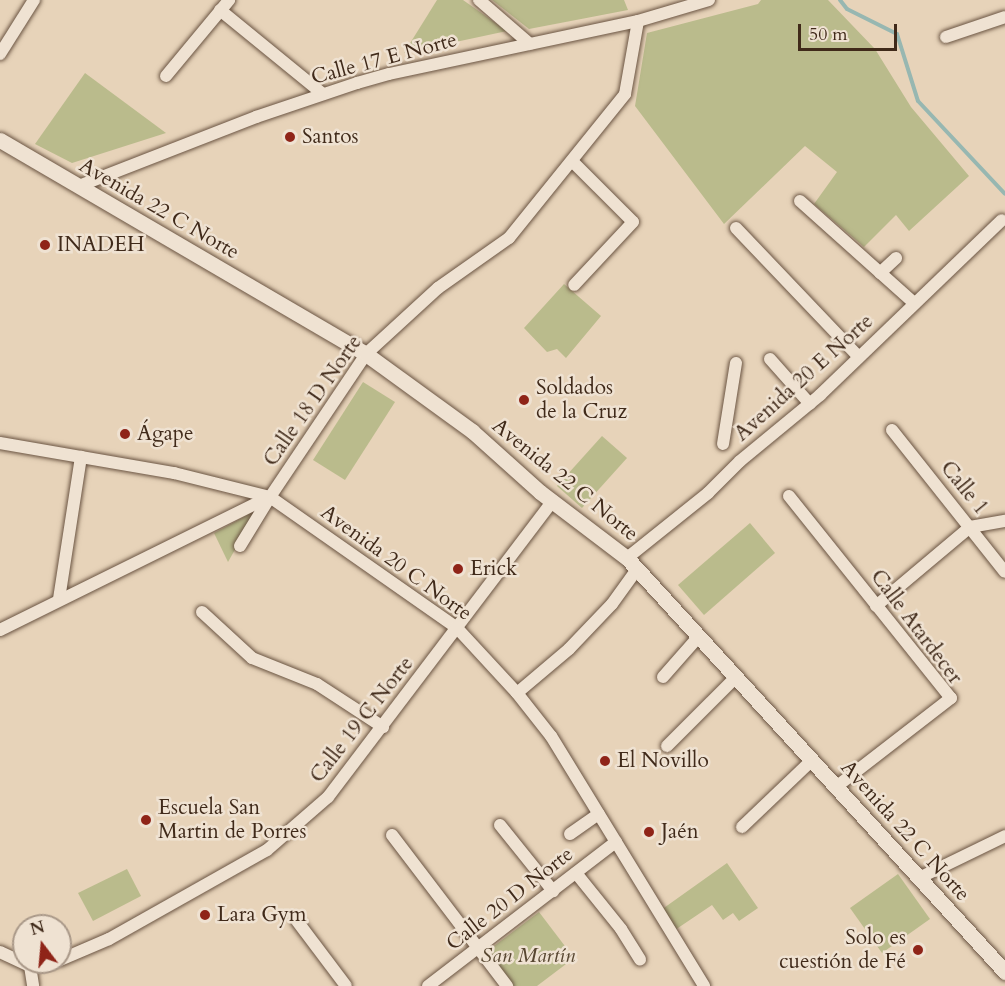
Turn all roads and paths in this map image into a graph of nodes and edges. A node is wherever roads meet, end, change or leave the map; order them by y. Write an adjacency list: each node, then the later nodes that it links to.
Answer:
1 (34, 0): 9 (street)
2 (479, 0): 8 (street)
3 (709, 0): 6 (street, Calle 17 E Norte)
4 (225, 5): 10 (street); 11 (street)
5 (1005, 17): 7 (street)
6 (638, 21): 8 (street, Calle 17 E Norte); 13 (street, Calle 18 D Norte)
7 (946, 37)
8 (530, 44): 11 (street, Calle 17 E Norte)
9 (0, 54)
10 (166, 76)
11 (323, 94): 14 (street, Calle 17 E Norte)
12 (0, 140): 14 (street, Avenida 22 C Norte)
13 (572, 161): 20 (street); 22 (street, Calle 18 D Norte)
14 (78, 186): 22 (street, Avenida 22 C Norte)
15 (800, 201): 19 (street)
16 (1002, 220): 21 (street, Avenida 20 E Norte)
17 (736, 228): 23 (street)
18 (896, 258): 19 (street)
19 (880, 273): 21 (street)
20 (573, 285)
21 (914, 303): 23 (street, Avenida 20 E Norte)
22 (366, 354): 31 (street, Calle 18 D Norte); 33 (street, Avenida 22 C Norte)
23 (859, 357): 26 (street, Avenida 20 E Norte)
24 (770, 359): 26 (street)
25 (736, 363): 29 (street)
26 (810, 404): 37 (street, Avenida 20 E Norte)
27 (892, 430): 35 (street, Calle 1)
28 (0, 443): 30 (street, Avenida 20 C Norte)
29 (723, 444)
30 (81, 457): 31 (street, Avenida 20 C Norte); 39 (street)
31 (270, 496): 36 (street); 39 (street, Calle 18 D Norte); 42 (street, Avenida 20 C Norte)
32 (789, 496): 40 (street, Calle Atardecer)
33 (553, 501): 37 (street, Avenida 22 C Norte); 42 (street, Calle 19 C Norte)
34 (1005, 521): 35 (street)
35 (970, 527): 38 (street, Calle 1); 40 (street)
36 (240, 546)
37 (632, 563): 44 (street, Avenida 22 C Norte); 47 (street, Avenida 20 E Norte)
38 (1005, 572)
39 (59, 598): 43 (street, Calle 18 D Norte)
40 (876, 606): 51 (street, Calle Atardecer)
41 (202, 612): 48 (street)
42 (457, 628): 47 (street, Avenida 20 C Norte); 48 (street, Calle 19 C Norte)
43 (0, 630)
44 (699, 636): 45 (street); 46 (street, Avenida 22 C Norte)
45 (663, 677)
46 (736, 677): 49 (street); 50 (street, Avenida 22 C Norte)
47 (517, 693): 52 (street, Avenida 20 C Norte)
48 (383, 727): 64 (street, Calle 19 C Norte)
49 (667, 746)
50 (812, 760): 51 (street, Avenida 22 C Norte); 54 (street)
51 (836, 786): 60 (street, Avenida 22 C Norte)
52 (599, 814): 55 (street); 58 (street, Avenida 20 C Norte)
53 (500, 825): 61 (street)
54 (742, 827)
55 (570, 834)
56 (392, 835): 63 (street)
57 (1005, 836): 60 (street)
58 (616, 842): 59 (street, Calle 20 D Norte); 70 (street, Avenida 20 C Norte)
59 (576, 873): 61 (street, Calle 20 D Norte); 65 (street)
60 (919, 878): 66 (street, Avenida 22 C Norte)
61 (553, 891): 63 (street, Calle 20 D Norte)
62 (297, 921): 67 (street)
63 (478, 950): 68 (street, Calle 20 D Norte); 69 (street)
64 (72, 955)
65 (640, 959)
66 (1005, 972)
67 (346, 986)
68 (428, 986)
69 (507, 986)
70 (704, 986)

